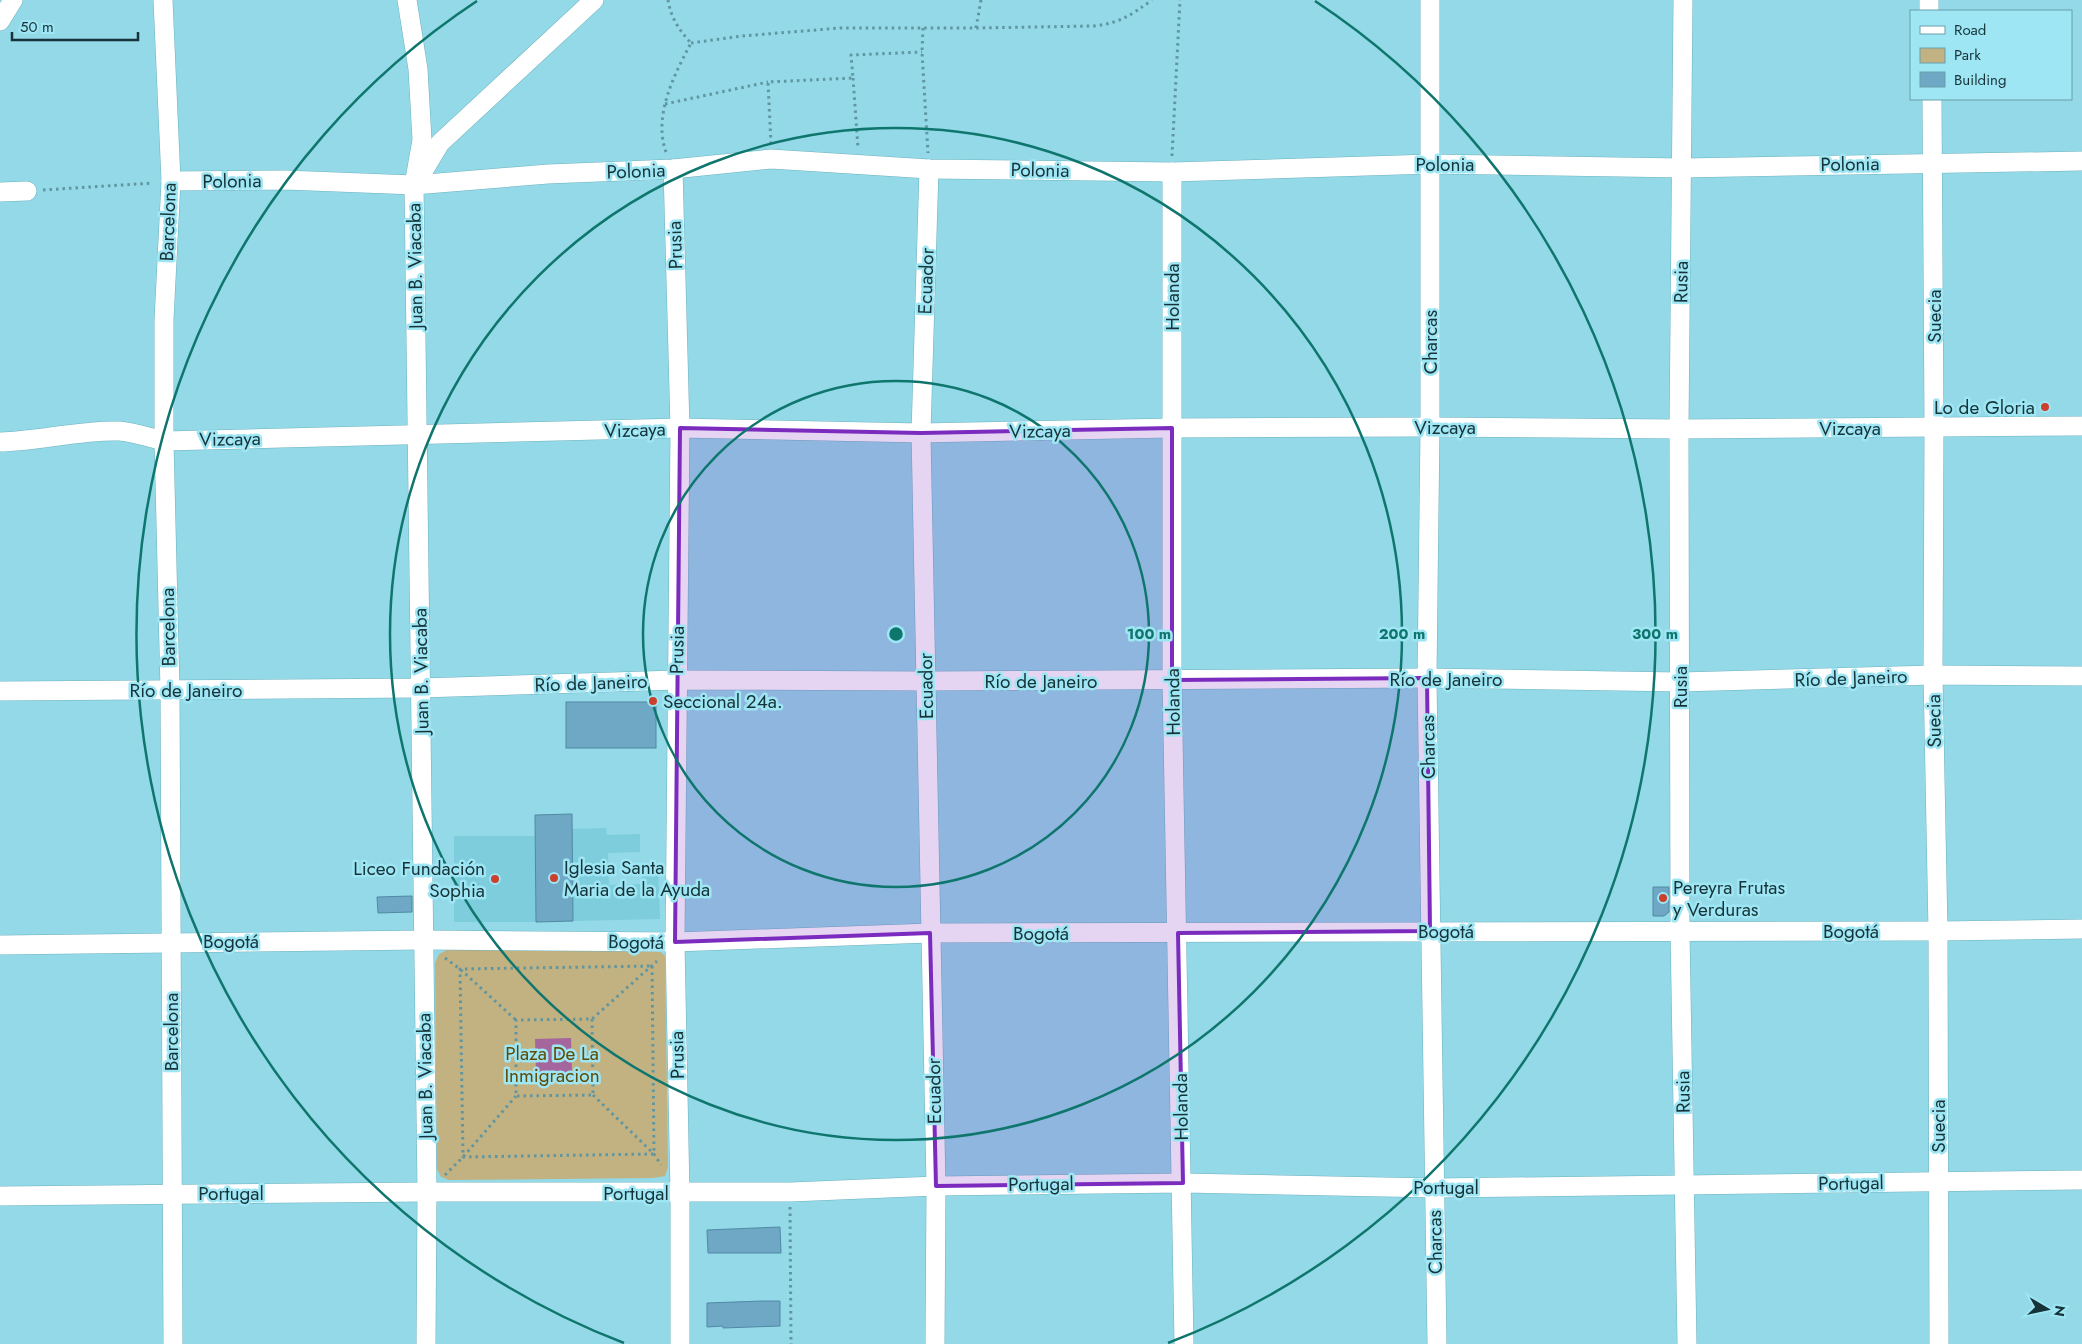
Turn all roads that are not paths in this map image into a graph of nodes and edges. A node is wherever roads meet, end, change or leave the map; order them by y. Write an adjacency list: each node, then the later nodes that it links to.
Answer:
1 (13, 0): 7 (street)
2 (163, 0): 16 (street, Barcelona)
3 (407, 0): 17 (street, Juan B. Viacaba)
4 (594, 0): 17 (street)
5 (1430, 0): 11 (street, Charcas)
6 (1683, 0): 12 (street, Rusia)
7 (0, 21)
8 (1932, 100): 10 (street, Suecia)
9 (2082, 161): 10 (street, Polonia)
10 (1933, 162): 12 (street, Polonia); 22 (street, Suecia)
11 (1431, 164): 12 (street, Polonia); 15 (street, Polonia); 21 (street, Charcas)
12 (1683, 168): 25 (street, Rusia)
13 (672, 169): 14 (street, Polonia); 17 (street, Polonia); 23 (street, Prusia)
14 (929, 169): 15 (street, Polonia); 26 (street, Ecuador)
15 (1172, 172): 24 (street, Holanda)
16 (171, 181): 17 (street, Polonia); 28 (street, Barcelona)
17 (414, 185): 27 (street, Juan B. Viacaba)
18 (27, 191): 19 (street)
19 (0, 192)
20 (2082, 426): 22 (street, Vizcaya)
21 (1430, 427): 24 (street, Vizcaya); 25 (street, Vizcaya); 32 (street, Charcas)
22 (1934, 427): 25 (street, Vizcaya); 30 (street, Suecia)
23 (680, 428): 26 (street, Vizcaya); 27 (street, Vizcaya); 33 (street, Prusia)
24 (1172, 428): 26 (street, Vizcaya); 34 (street, Holanda)
25 (1679, 429): 36 (street, Rusia)
26 (921, 433): 35 (street, Ecuador)
27 (418, 436): 28 (street, Vizcaya); 37 (street, Juan B. Viacaba)
28 (164, 441): 29 (street, Vizcaya); 38 (street, Barcelona)
29 (0, 442)
30 (1933, 676): 31 (street, Río de Janeiro); 36 (street, Río de Janeiro); 43 (street, Suecia)
31 (2082, 676)
32 (1427, 678): 34 (street, Río de Janeiro); 36 (street, Río de Janeiro); 41 (street, Charcas)
33 (676, 680): 35 (street, Río de Janeiro); 37 (street, Río de Janeiro); 48 (street, Prusia)
34 (1172, 680): 35 (street, Río de Janeiro); 44 (street, Holanda)
35 (926, 682): 45 (street, Ecuador)
36 (1680, 682): 42 (street, Rusia)
37 (421, 688): 38 (street, Río de Janeiro); 46 (street, Juan B. Viacaba)
38 (170, 690): 39 (street, Río de Janeiro); 47 (street, Barcelona)
39 (0, 691)
40 (2082, 929): 43 (street, Bogotá)
41 (1430, 931): 42 (street, Bogotá); 44 (street, Bogotá); 55 (street, Charcas)
42 (1680, 931): 43 (street, Bogotá); 54 (street, Rusia)
43 (1938, 931): 51 (street, Suecia)
44 (1178, 932): 45 (street, Bogotá); 52 (street, Holanda)
45 (930, 933): 48 (street, Bogotá); 53 (street, Ecuador)
46 (424, 940): 47 (street, Bogotá); 48 (street, Bogotá); 56 (street, Juan B. Viacaba)
47 (170, 942): 49 (street, Bogotá); 57 (street, Barcelona)
48 (676, 942): 58 (street, Prusia)
49 (0, 944)
50 (2082, 1180): 51 (street, Portugal)
51 (1938, 1182): 54 (street, Portugal); 67 (street, Suecia)
52 (1183, 1183): 53 (street, Portugal); 55 (street, Portugal); 64 (street, Holanda)
53 (936, 1186): 58 (street, Portugal); 63 (street, Ecuador)
54 (1684, 1186): 55 (street, Portugal); 66 (street, Rusia)
55 (1435, 1188): 65 (street, Charcas)
56 (427, 1192): 57 (street, Portugal); 58 (street, Portugal); 61 (street, Juan B. Viacaba)
57 (172, 1193): 59 (street, Portugal); 60 (street, Barcelona)
58 (680, 1193): 62 (street, Prusia)
59 (0, 1196)
60 (173, 1344)
61 (426, 1344)
62 (680, 1344)
63 (935, 1344)
64 (1184, 1344)
65 (1437, 1344)
66 (1687, 1344)
67 (1939, 1344)

